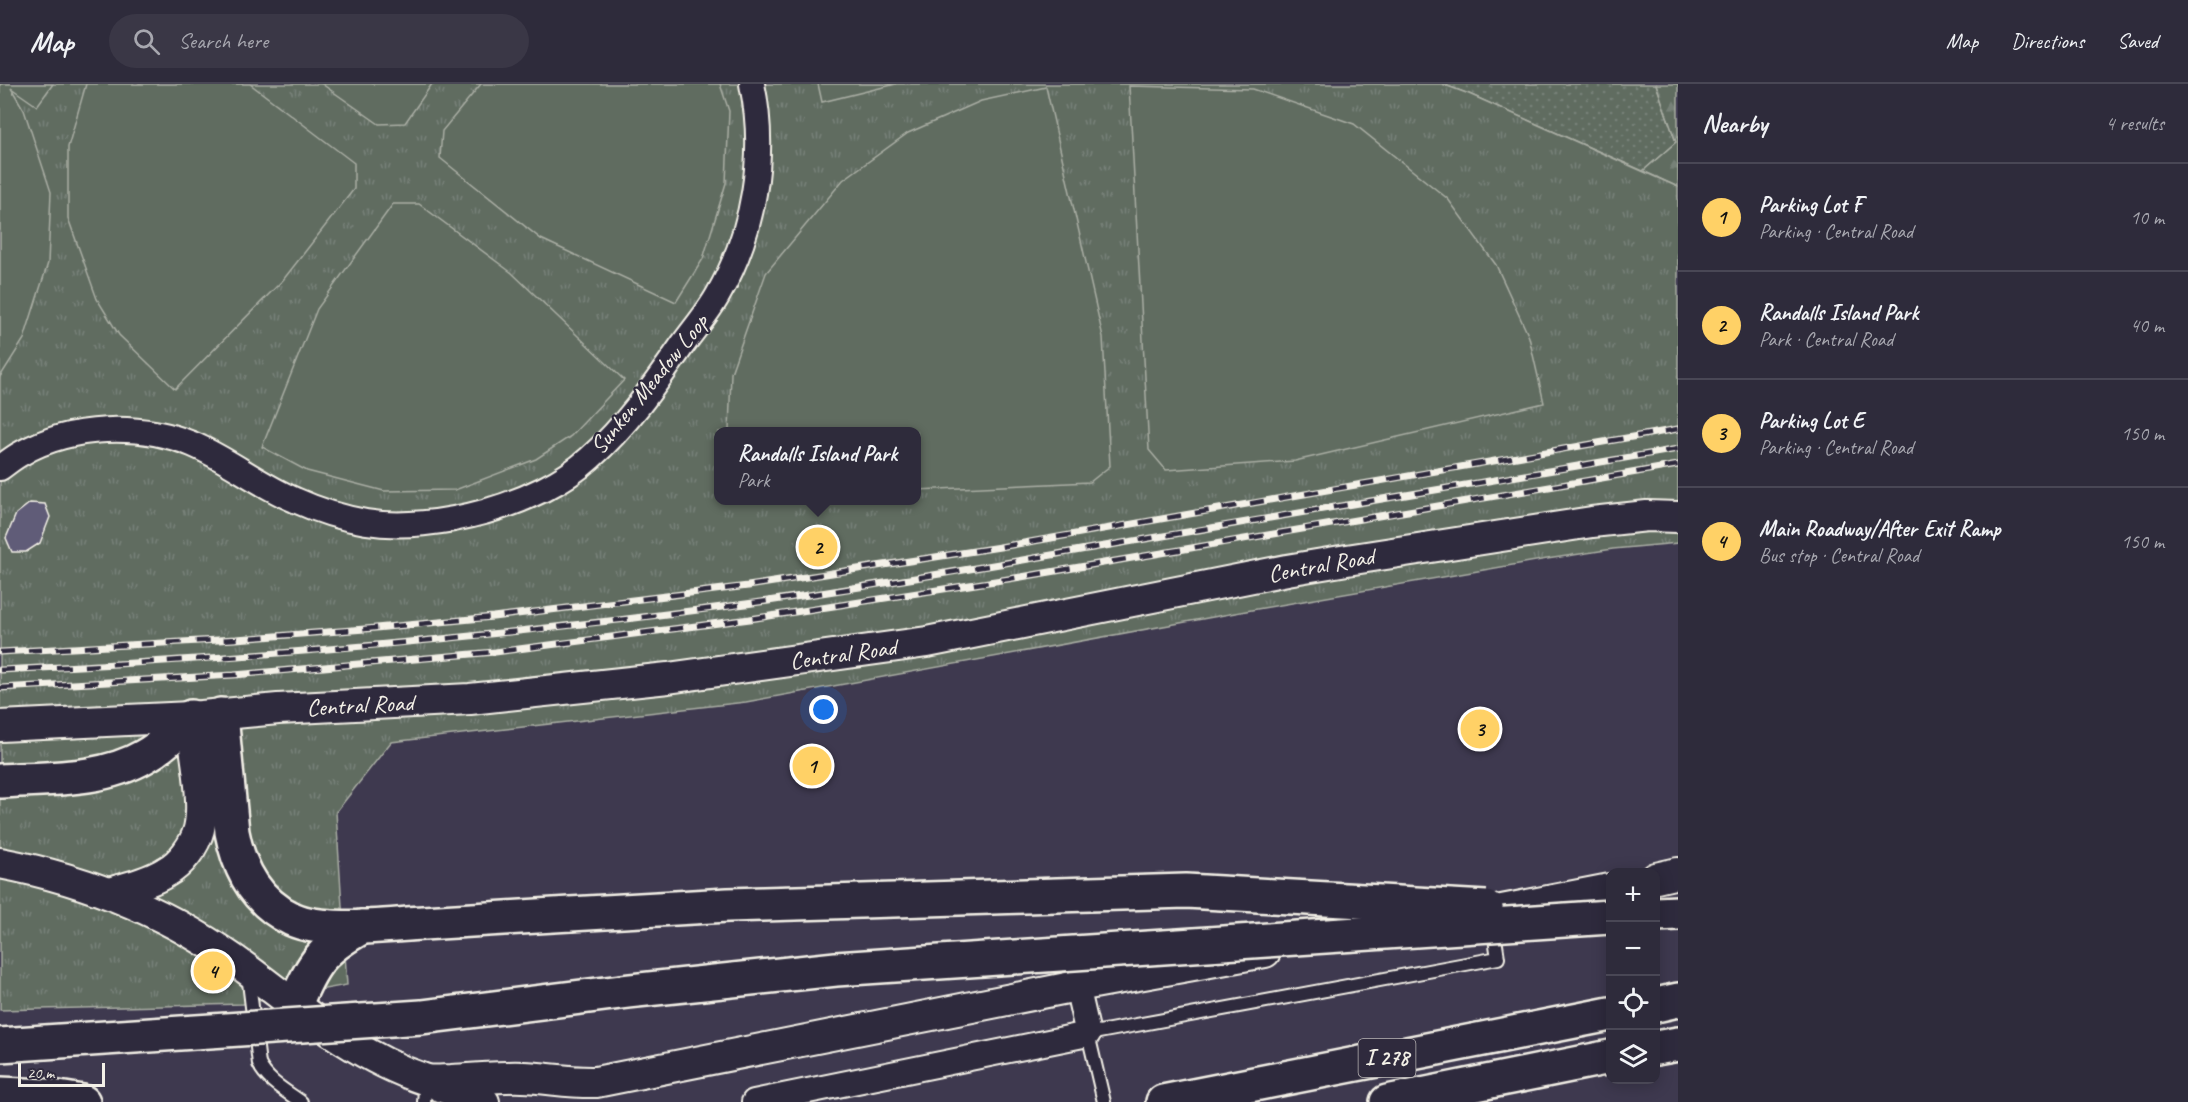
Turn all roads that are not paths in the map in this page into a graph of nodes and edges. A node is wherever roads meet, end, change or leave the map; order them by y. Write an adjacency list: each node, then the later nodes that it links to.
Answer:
1 (752, 84): 2 (street, Sunken Meadow Loop)
2 (0, 468)
3 (1678, 517): 4 (street, Central Road)
4 (206, 716): 5 (street, Central Road); 6 (highway); 11 (street); 17 (highway)
5 (0, 726)
6 (0, 781)
7 (0, 863): 11 (street)
8 (1678, 873): 9 (street)
9 (1660, 877)
10 (1606, 890): 12 (street)
11 (109, 893): 18 (street)
12 (1491, 912): 19 (street); 24 (lane)
13 (1678, 913): 14 (highway)
14 (1660, 914)
15 (1606, 916): 17 (highway, bridge)
16 (1606, 916): 26 (highway, bridge)
17 (362, 927): 22 (highway)
18 (248, 970): 22 (street); 32 (lane)
19 (1077, 986): 24 (street); 29 (street)
20 (1678, 1000): 21 (highway)
21 (1660, 1004)
22 (295, 1005): 29 (street)
23 (1606, 1015): 36 (highway, I 278)
24 (1088, 1034): 34 (street); 35 (lane)
25 (1678, 1044): 27 (highway)
26 (0, 1045)
27 (1660, 1047)
28 (1606, 1058): 37 (highway, I 278)
29 (425, 1091): 33 (street)
30 (0, 1094): 31 (highway)
31 (83, 1102)
32 (301, 1102)
33 (484, 1102)
34 (754, 1102)
35 (1104, 1102)
36 (1163, 1102)
37 (1387, 1102)

